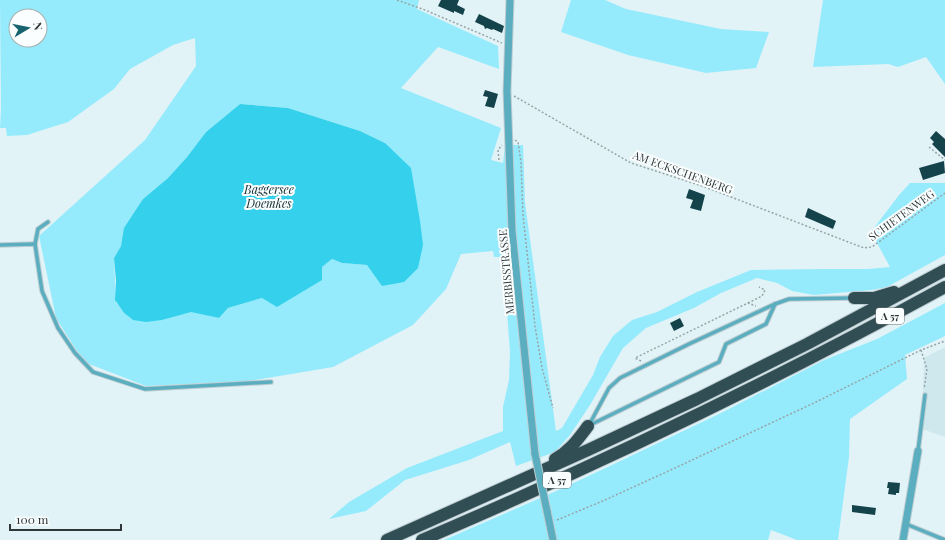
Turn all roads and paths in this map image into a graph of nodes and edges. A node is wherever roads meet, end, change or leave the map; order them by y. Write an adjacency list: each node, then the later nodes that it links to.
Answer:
1 (397, 0): 3 (path)
2 (510, 0): 3 (street, MERBISSTRASSE)
3 (508, 45): 4 (street, MERBISSTRASSE)
4 (506, 92): 5 (street, MERBISSTRASSE); 13 (path, AM ECKSCHENBERG)
5 (509, 137): 7 (path); 27 (path); 31 (street, MERBISSTRASSE, bridge)
6 (929, 147): 8 (path)
7 (500, 160)
8 (945, 160)
9 (945, 193): 13 (path, SCHIETENWEG)
10 (48, 222): 11 (lane)
11 (35, 244): 12 (lane); 25 (lane)
12 (0, 245)
13 (864, 248)
14 (945, 270): 15 (highway, A 57)
15 (925, 281): 18 (highway); 30 (highway, A 57)
16 (759, 287): 19 (path)
17 (945, 287): 34 (highway, A 57)
18 (854, 298): 20 (lane)
19 (748, 303): 21 (path); 24 (path)
20 (774, 304): 21 (lane); 28 (lane)
21 (763, 309): 24 (lane)
22 (945, 340): 23 (path)
23 (921, 350): 26 (path); 31 (path)
24 (648, 365): 28 (lane)
25 (271, 382)
26 (924, 395): 29 (lane)
27 (552, 408)
28 (588, 426): 30 (highway)
29 (918, 451): 32 (street)
30 (498, 490): 33 (highway, A 57)
31 (549, 522): 35 (street, MERBISSTRASSE)
32 (906, 524): 36 (street); 37 (lane)
33 (387, 540)
34 (422, 540)
35 (553, 540)
36 (903, 540)
37 (945, 540)

